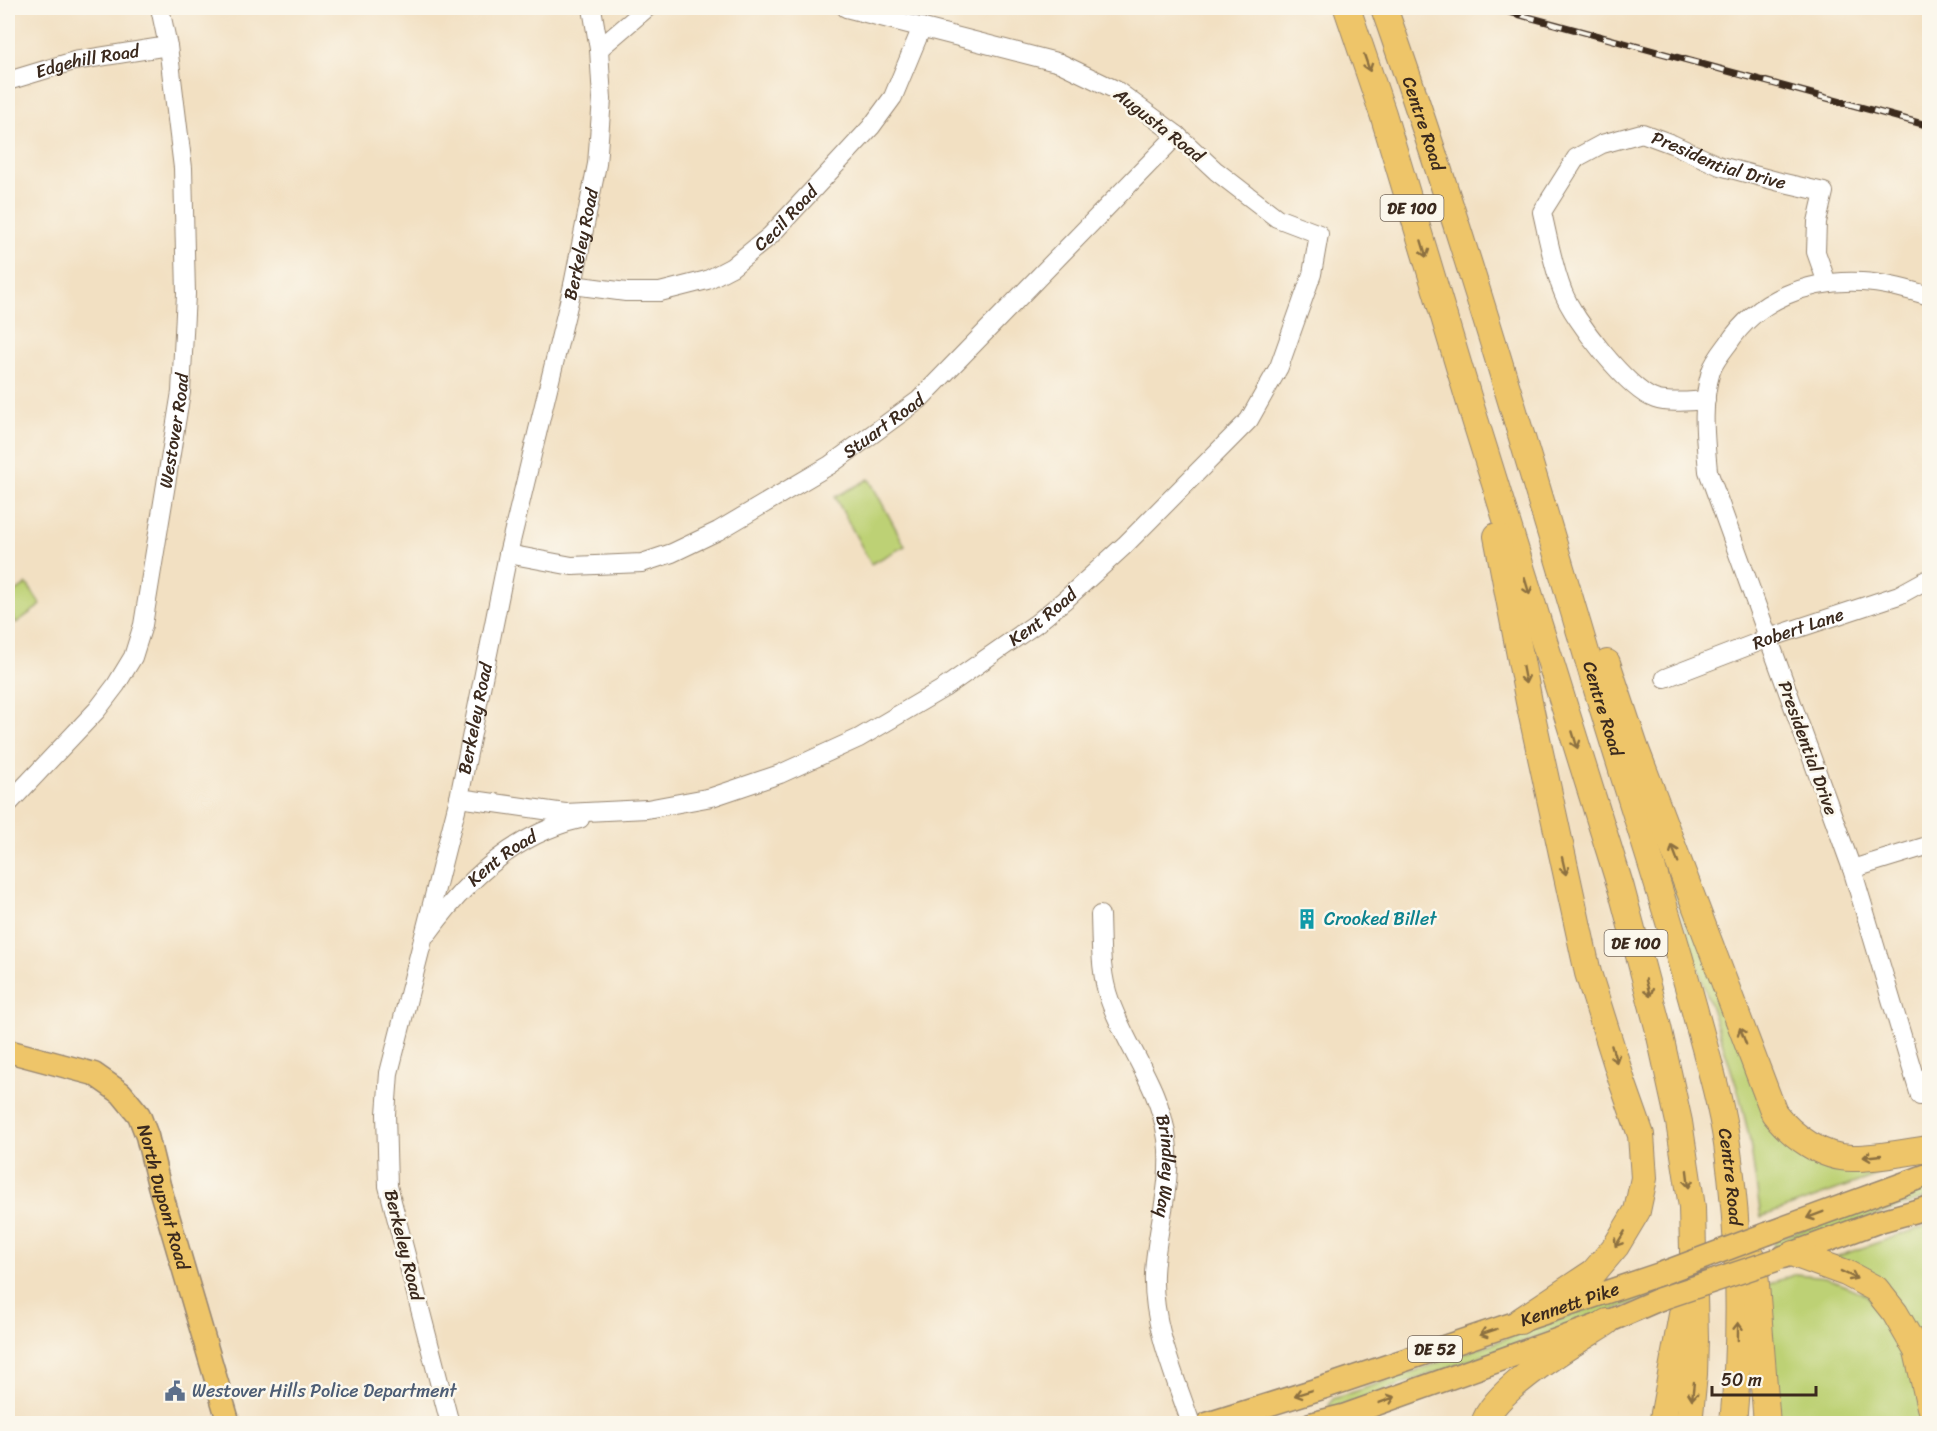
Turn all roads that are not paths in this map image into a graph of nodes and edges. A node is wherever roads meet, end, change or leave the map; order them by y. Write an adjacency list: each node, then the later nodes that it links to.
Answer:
1 (160, 8): 8 (street, Westover Road)
2 (592, 8): 9 (street, Berkeley Road)
3 (647, 8): 9 (street)
4 (846, 8): 7 (street, Augusta Road)
5 (1347, 8): 18 (highway, Centre Road / DE 100, one-way to 18)
6 (1384, 8): 16 (highway, Centre Road / DE 100)
7 (922, 27): 11 (street, Augusta Road); 14 (street, Cecil Road)
8 (168, 46): 10 (street, Edgehill Road); 24 (street, Westover Road)
9 (599, 49): 14 (street, Berkeley Road)
10 (8, 81)
11 (1177, 135): 12 (street, Augusta Road); 19 (street, Stuart Road)
12 (1319, 234): 25 (street, Kent Road)
13 (1827, 283): 15 (street, Presidential Drive); 17 (street, Presidential Drive); 17 (street, Presidential Drive)
14 (573, 285): 19 (street, Berkeley Road)
15 (1929, 296)
16 (1488, 329): 30 (highway, Centre Road / DE 100); 33 (highway, one-way to 16)
17 (1706, 400): 21 (street, Presidential Drive)
18 (1472, 410): 36 (highway, Centre Road / DE 100, one-way to 36); 38 (highway, one-way to 38)
19 (508, 554): 23 (street, Berkeley Road)
20 (1929, 578): 21 (street, Robert Lane)
21 (1769, 638): 22 (street, Robert Lane); 27 (street, Presidential Drive)
22 (1665, 678)
23 (459, 798): 25 (street, Kent Road); 29 (street, Berkeley Road)
24 (8, 804)
25 (608, 812): 29 (street, Kent Road)
26 (1929, 845): 27 (street)
27 (1852, 870): 32 (street, Presidential Drive)
28 (1100, 915): 43 (street, Brindley Way)
29 (423, 940): 42 (street, Berkeley Road)
30 (1681, 960): 49 (highway, Centre Road / DE 100, one-way to 30); 50 (highway)
31 (8, 1051): 41 (main road, North Dupont Road)
32 (1920, 1096)
33 (1929, 1149)
34 (1929, 1174): 38 (main road, Kennett Pike / DE 52, one-way to 38, bridge)
35 (1929, 1208): 37 (main road, Kennett Pike / DE 52)
36 (1694, 1248): 47 (highway); 48 (highway, Centre Road / DE 100, one-way to 48)
37 (1785, 1257): 39 (main road, Kennett Pike / DE 52, bridge); 40 (highway, one-way to 40)
38 (1520, 1321): 44 (main road, Kennett Pike / DE 52, one-way to 44)
39 (1606, 1322): 45 (main road, Kennett Pike / DE 52, one-way to 39); 46 (highway)
40 (1929, 1407)
41 (229, 1424)
42 (450, 1424)
43 (1191, 1424)
44 (1207, 1424)
45 (1311, 1424)
46 (1484, 1424)
47 (1662, 1424)
48 (1689, 1424)
49 (1733, 1424)
50 (1767, 1424)

